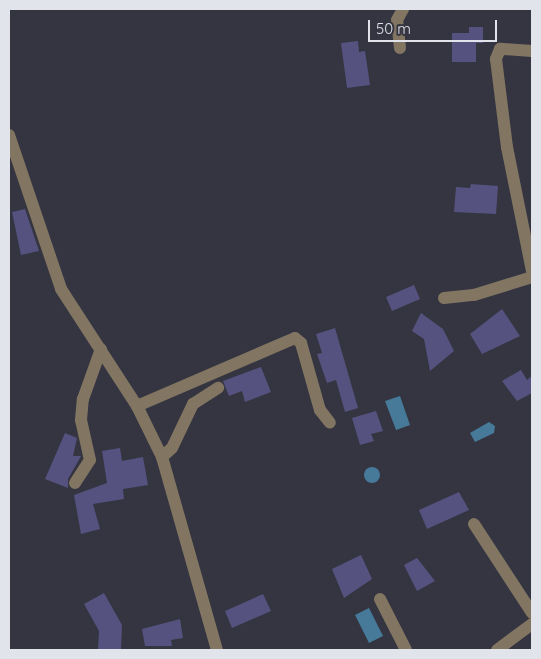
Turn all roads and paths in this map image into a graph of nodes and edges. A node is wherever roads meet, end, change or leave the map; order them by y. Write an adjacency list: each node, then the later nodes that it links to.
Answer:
1 (403, 9): 2 (street)
2 (400, 48)
3 (532, 51): 5 (street)
4 (9, 134): 8 (street)
5 (532, 271)
6 (532, 277): 7 (street)
7 (444, 298)
8 (101, 349): 10 (street); 13 (street)
9 (218, 388): 12 (street)
10 (137, 406): 11 (street); 12 (street)
11 (330, 423)
12 (162, 457): 18 (street)
13 (75, 483)
14 (474, 524): 16 (street)
15 (380, 599): 19 (street)
16 (532, 613)
17 (532, 624): 20 (street)
18 (217, 650)
19 (406, 650)
20 (497, 650)

